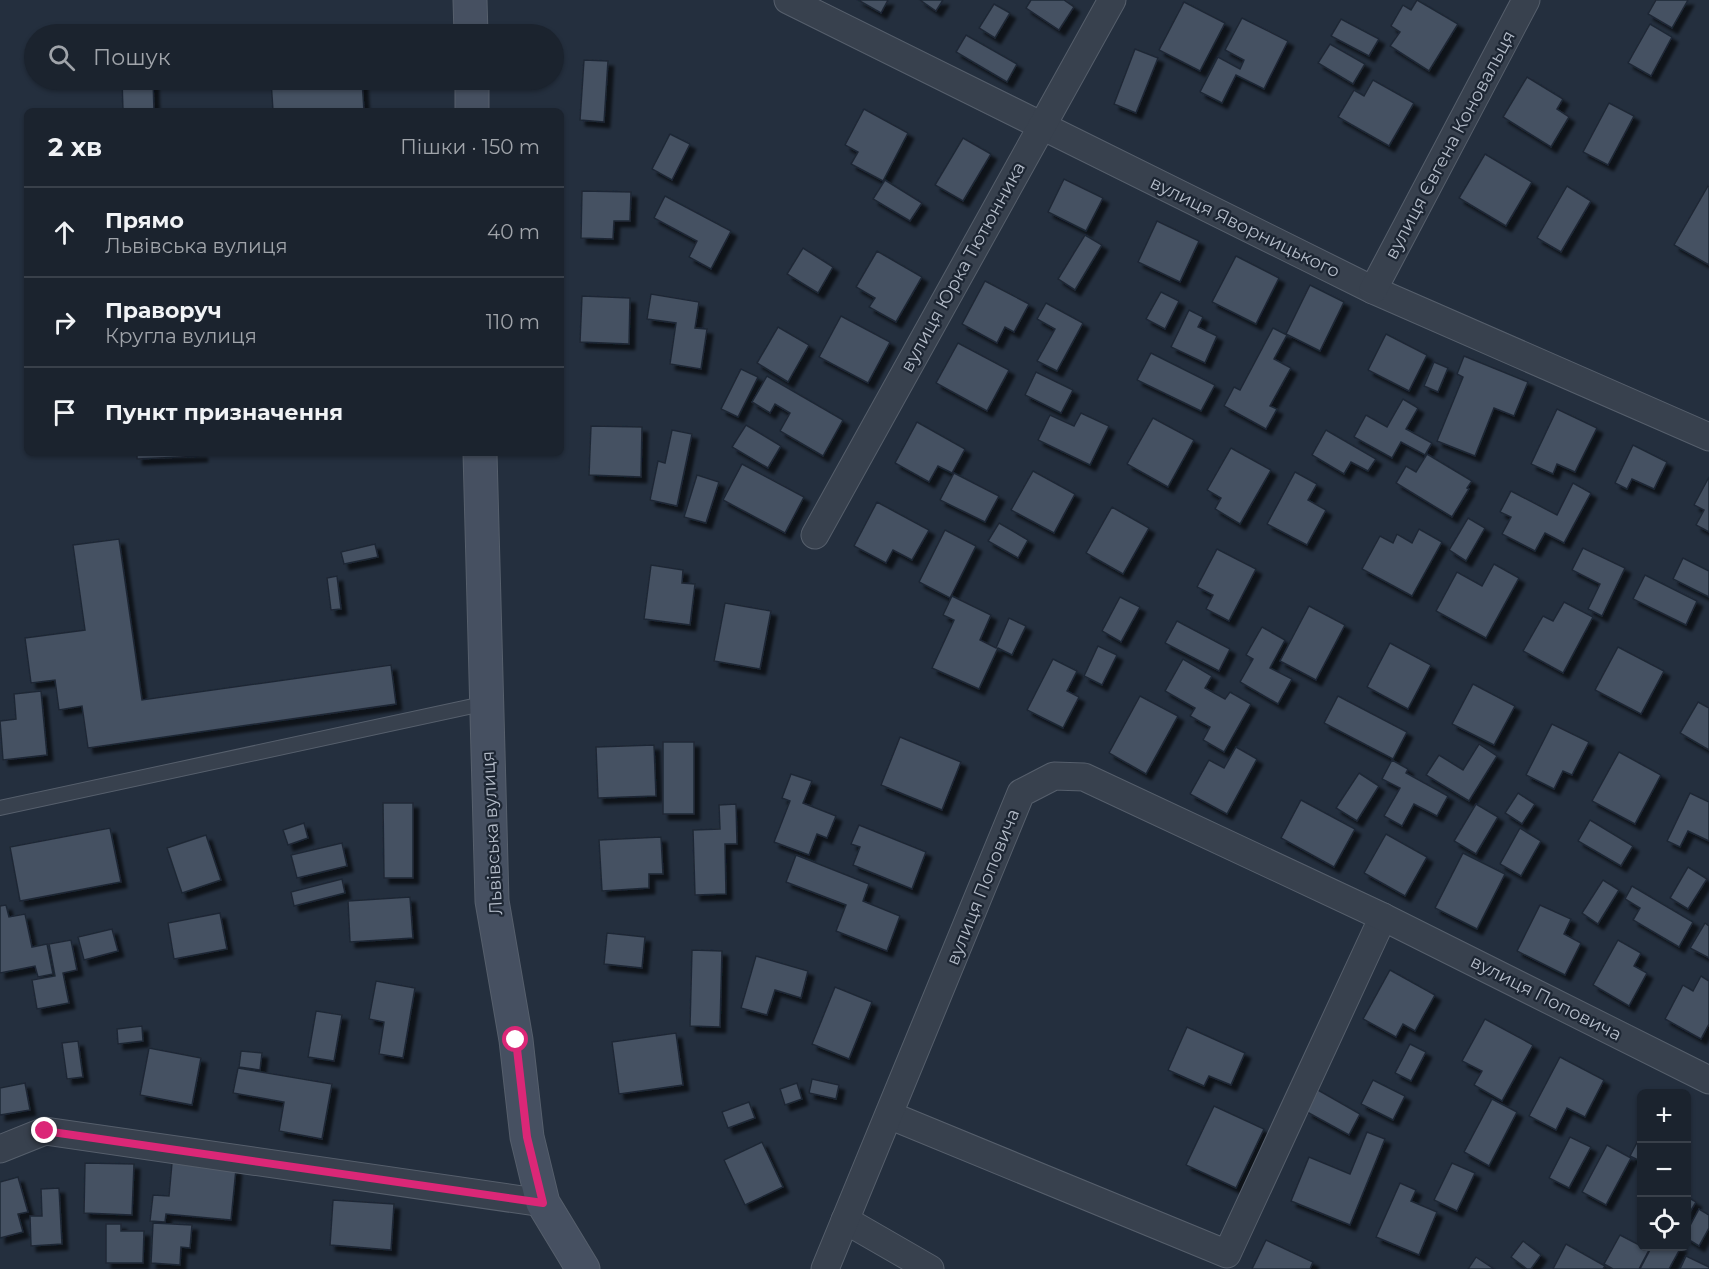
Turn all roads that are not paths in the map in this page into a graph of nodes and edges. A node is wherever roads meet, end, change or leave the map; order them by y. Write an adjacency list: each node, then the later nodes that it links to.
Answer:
1 (470, 0): 5 (main road)
2 (788, 0): 8 (street, вулиця Яворницького)
3 (1112, 0): 8 (street, вулиця Юрка Тютюнника)
4 (1526, 0): 9 (street, вулиця Євгена Коновальця)
5 (471, 24)
6 (472, 90): 7 (main road)
7 (472, 108)
8 (1040, 126): 9 (street, вулиця Яворницького); 12 (street, вулиця Юрка Тютюнника)
9 (1373, 290): 10 (street, вулиця Яворницького)
10 (1709, 437)
11 (480, 456): 13 (main road, Львівська вулиця)
12 (815, 536)
13 (487, 703): 14 (lane); 19 (main road, Львівська вулиця)
14 (0, 808)
15 (1383, 917): 16 (street, вулиця Поповича); 17 (street); 17 (street, вулиця Поповича)
16 (1709, 1080)
17 (889, 1114): 20 (street, вулиця Поповича)
18 (0, 1149): 19 (street)
19 (543, 1203): 21 (main road, Львівська вулиця)
20 (845, 1221): 22 (street, вулиця Поповича); 23 (street)
21 (583, 1269)
22 (825, 1269)
23 (930, 1269)

